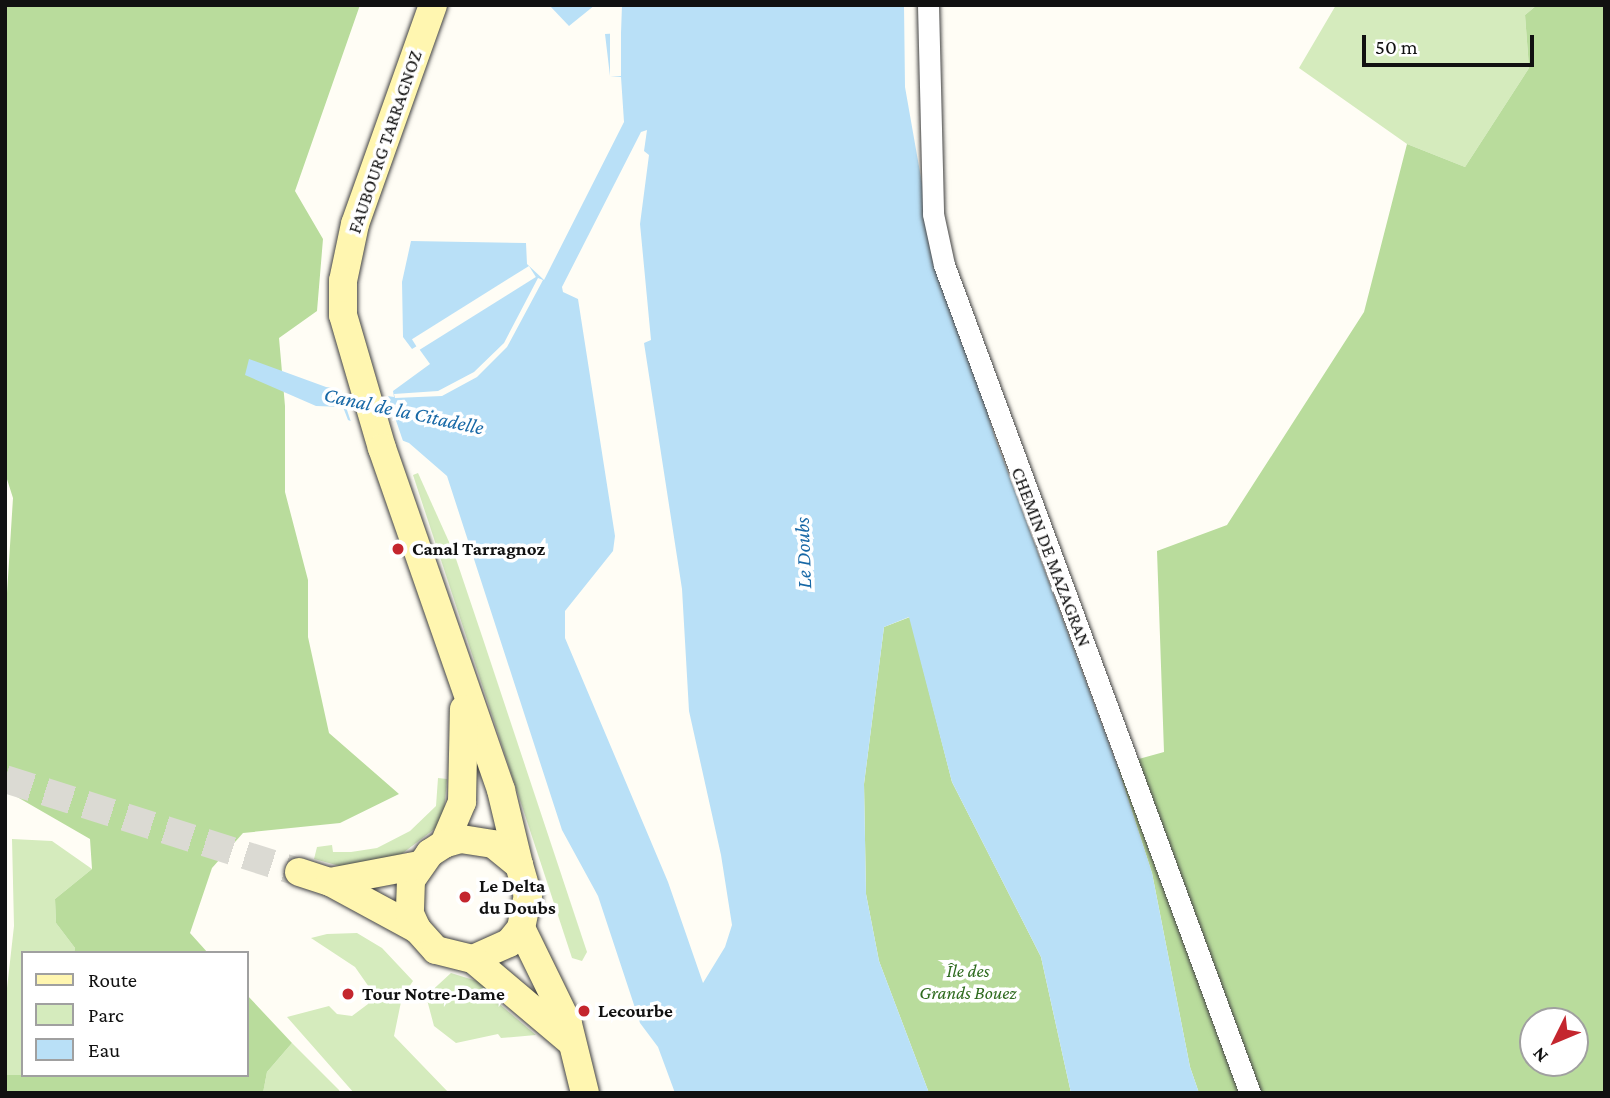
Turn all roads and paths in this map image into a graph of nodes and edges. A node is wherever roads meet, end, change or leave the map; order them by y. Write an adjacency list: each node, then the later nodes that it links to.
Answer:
1 (433, 5): 3 (main road, FAUBOURG TARRAGNOZ)
2 (928, 5): 14 (street, CHEMIN DE MAZAGRAN)
3 (463, 681): 4 (main road, FAUBOURG TARRAGNOZ); 6 (main road, FAUBOURG TARRAGNOZ)
4 (444, 844): 5 (main road); 6 (main road)
5 (419, 865): 8 (main road); 10 (main road)
6 (519, 866): 9 (main road)
7 (299, 872): 8 (main road)
8 (330, 882): 10 (main road)
9 (521, 928): 11 (main road); 12 (main road)
10 (417, 929): 11 (main road)
11 (473, 959): 12 (main road)
12 (574, 1044): 13 (main road)
13 (585, 1093)
14 (1251, 1093)

